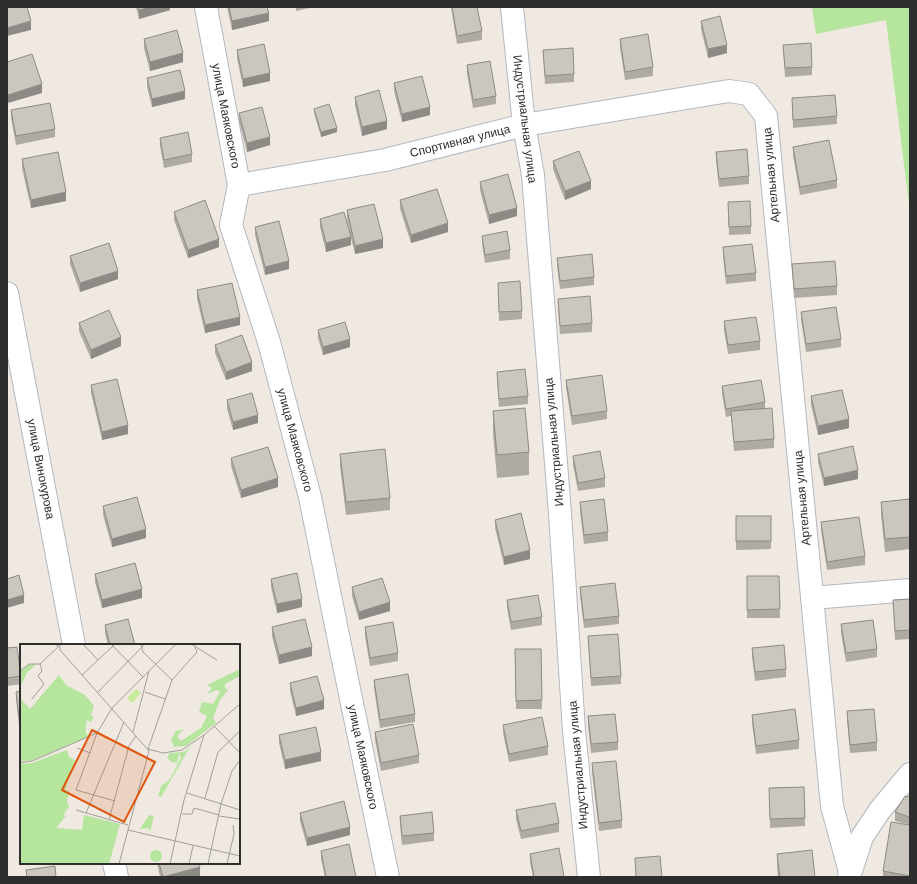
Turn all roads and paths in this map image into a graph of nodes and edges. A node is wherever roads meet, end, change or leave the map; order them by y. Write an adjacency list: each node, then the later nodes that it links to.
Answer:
1 (206, 7): 5 (street, улица Маяковского)
2 (512, 7): 4 (street, Индустриальная улица)
3 (766, 116): 4 (street, Спортивная улица); 8 (street, Артельная улица)
4 (524, 125): 5 (street, Спортивная улица); 15 (street, Индустриальная улица)
5 (239, 184): 14 (street, улица Маяковского)
6 (7, 293): 9 (street, улица Винокурова)
7 (910, 590): 8 (street)
8 (812, 598): 12 (street, Артельная улица)
9 (74, 644)
10 (910, 774): 12 (street)
11 (114, 864): 13 (street)
12 (849, 874)
13 (117, 877)
14 (388, 877)
15 (589, 877)

